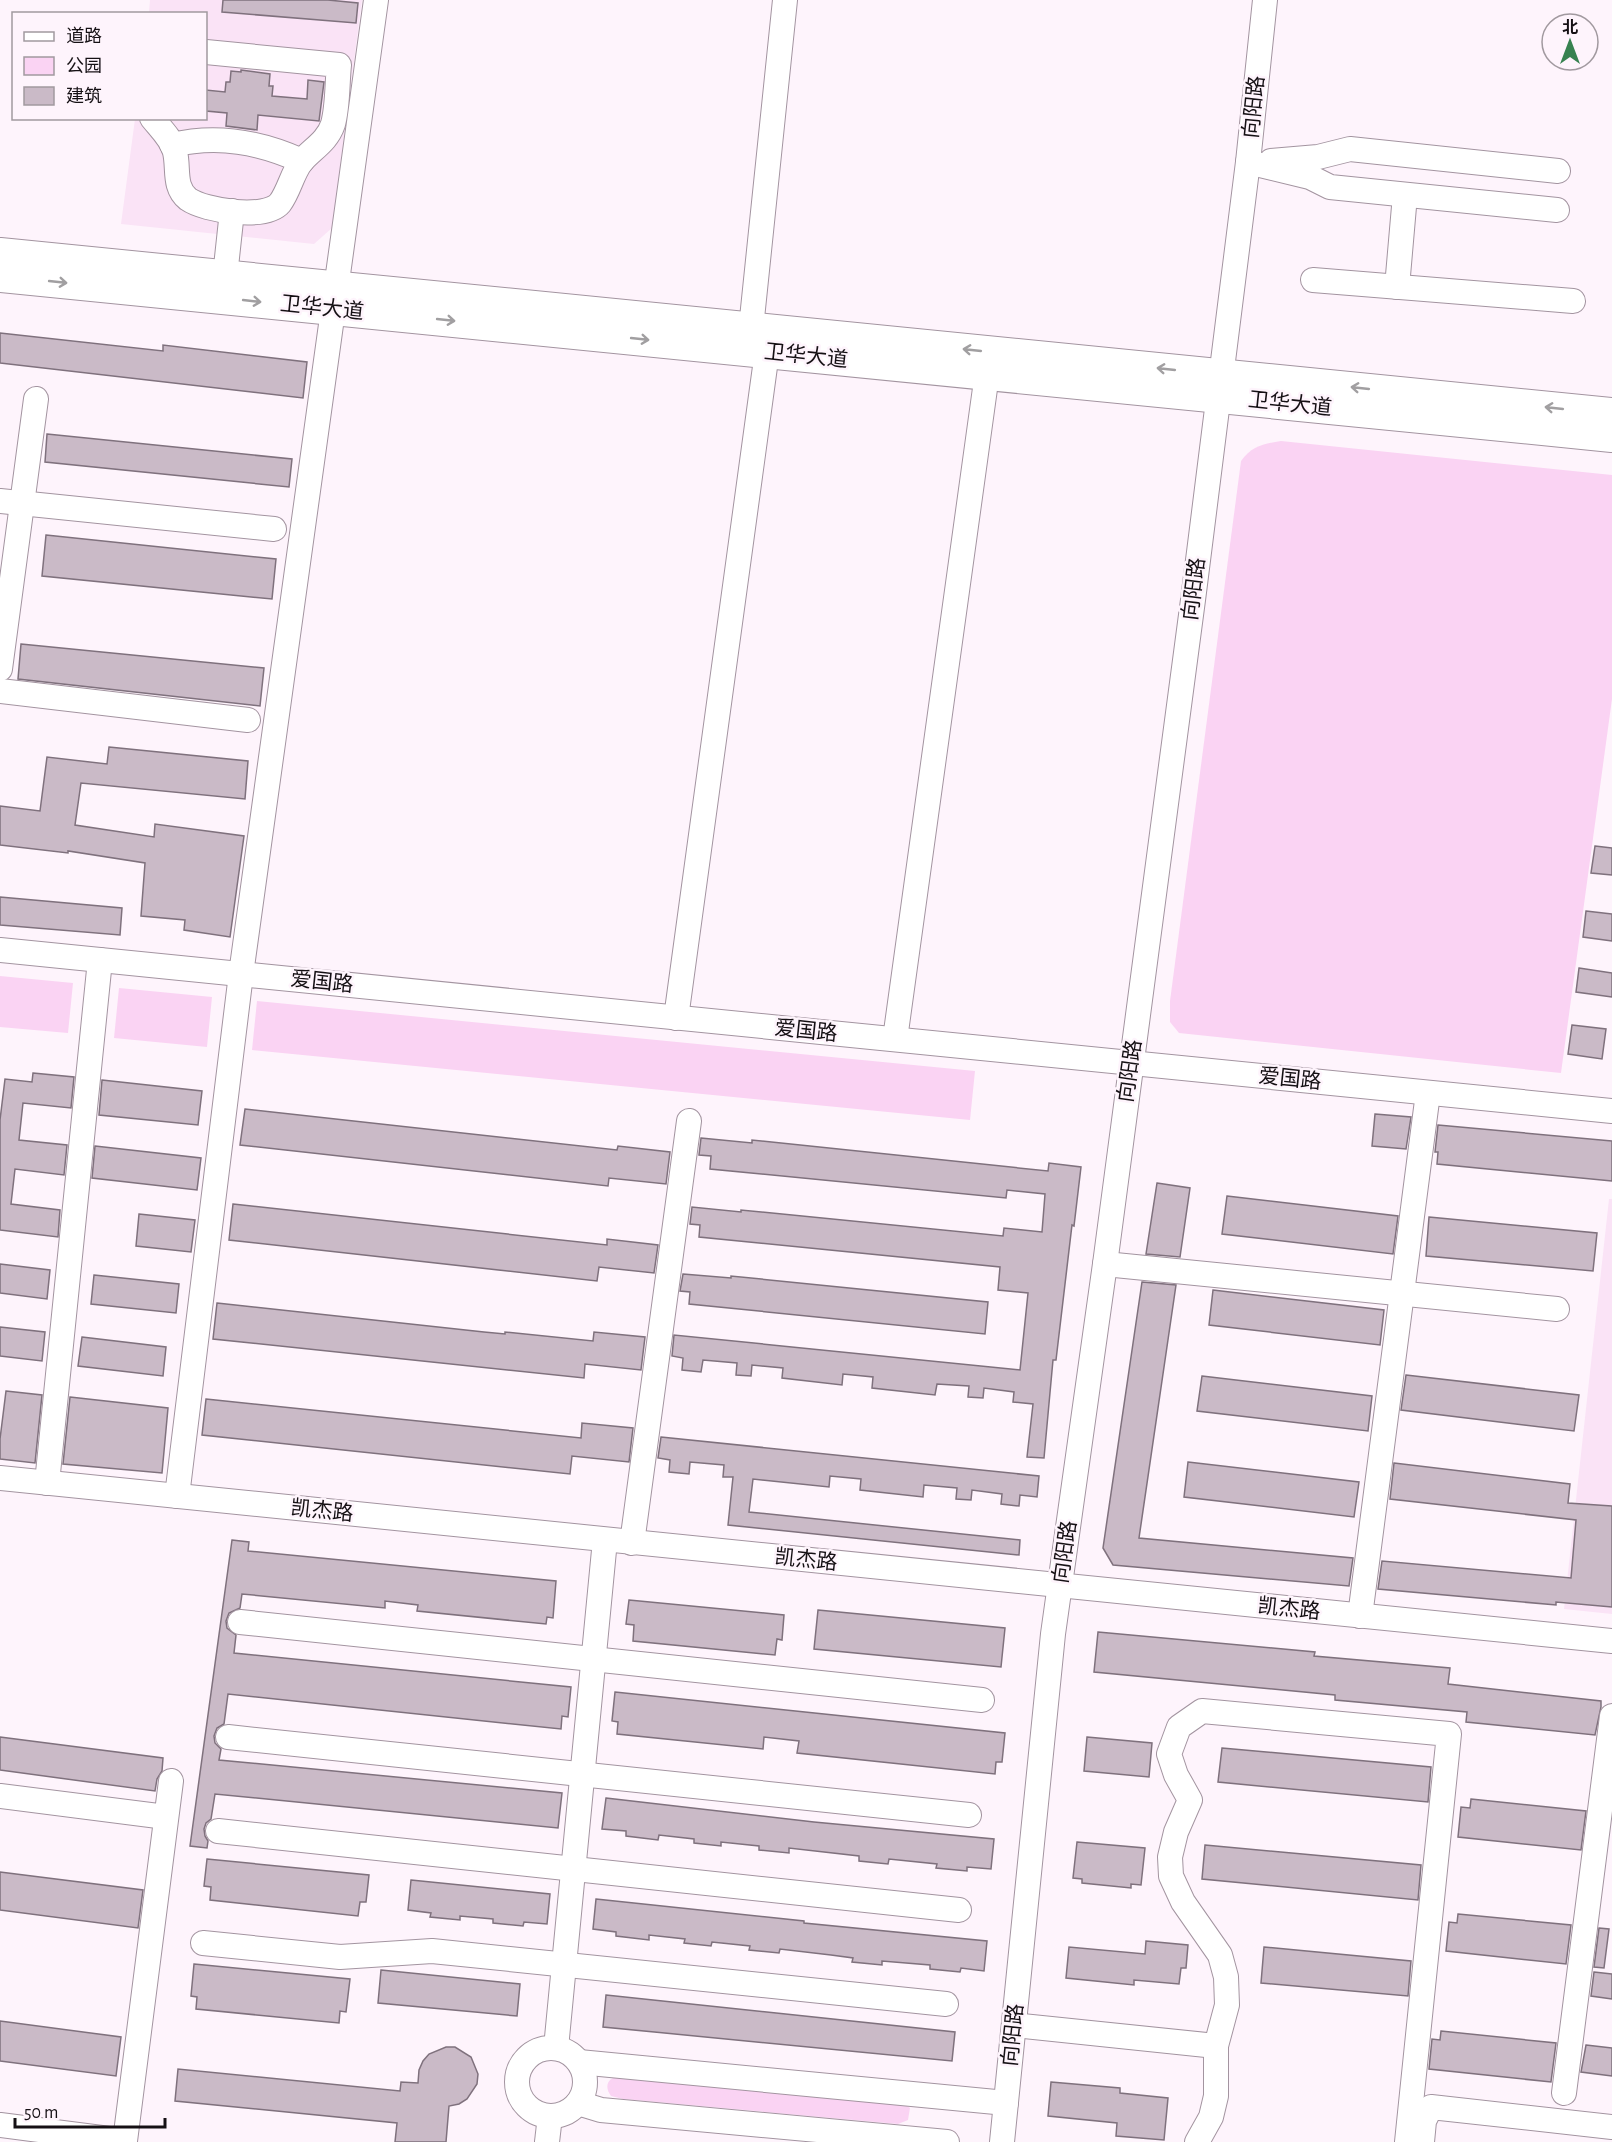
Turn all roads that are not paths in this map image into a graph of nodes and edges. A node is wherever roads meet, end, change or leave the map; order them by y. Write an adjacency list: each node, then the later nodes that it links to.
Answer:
1 (376, 0): 18 (street)
2 (785, 0): 20 (street)
3 (1265, 0): 8 (street, 向阳路)
4 (207, 52): 7 (street)
5 (153, 120): 6 (street)
6 (172, 145): 7 (street); 12 (street)
7 (302, 161): 12 (street)
8 (1248, 162): 9 (street); 10 (street); 22 (street, 向阳路)
9 (1558, 171)
10 (1405, 195): 11 (street); 17 (street)
11 (1557, 210)
12 (232, 211): 15 (street)
13 (0, 254): 15 (main road, 卫华大道)
14 (0, 276): 18 (main road, 卫华大道, one-way to 18)
15 (225, 276): 18 (main road, 卫华大道)
16 (1313, 280): 17 (street)
17 (1397, 287): 19 (street)
18 (334, 298): 20 (main road, 卫华大道); 33 (street)
19 (1573, 301)
20 (759, 340): 21 (main road, 卫华大道); 22 (main road, 卫华大道, one-way to 20); 34 (street)
21 (987, 374): 22 (main road, 卫华大道); 35 (street)
22 (1220, 386): 24 (main road, 卫华大道, one-way to 22); 25 (main road, 卫华大道); 36 (street, 向阳路)
23 (36, 399): 26 (street)
24 (1612, 414)
25 (1612, 436)
26 (11, 502): 27 (street); 28 (street)
27 (274, 529)
28 (0, 669)
29 (0, 692): 30 (street)
30 (248, 720)
31 (0, 950): 32 (street, 爱国路)
32 (100, 960): 33 (street, 爱国路); 44 (street)
33 (241, 974): 34 (street, 爱国路); 45 (street)
34 (676, 1018): 35 (street, 爱国路)
35 (895, 1040): 36 (street, 爱国路)
36 (1131, 1063): 37 (street, 爱国路); 40 (street, 向阳路)
37 (1428, 1093): 38 (street, 爱国路); 41 (street)
38 (1612, 1112)
39 (689, 1121): 47 (street)
40 (1105, 1264): 41 (street); 48 (street, 向阳路)
41 (1402, 1294): 42 (street); 49 (street)
42 (1557, 1309)
43 (0, 1478): 44 (street, 凯杰路)
44 (47, 1483): 45 (street, 凯杰路)
45 (177, 1496): 46 (street, 凯杰路)
46 (605, 1540): 47 (street, 凯杰路); 52 (street)
47 (632, 1543): 48 (street, 凯杰路)
48 (1060, 1586): 49 (street, 凯杰路); 67 (street, 向阳路)
49 (1360, 1616): 51 (street, 凯杰路)
50 (240, 1622): 52 (street)
51 (1612, 1641)
52 (594, 1659): 53 (street); 56 (street)
53 (982, 1700)
54 (1612, 1716): 71 (street)
55 (228, 1737): 56 (street)
56 (582, 1774): 59 (street); 62 (street)
57 (171, 1781): 60 (street)
58 (0, 1796): 60 (street)
59 (969, 1815)
60 (166, 1817): 75 (street)
61 (218, 1831): 62 (street)
62 (573, 1868): 63 (street); 65 (street)
63 (959, 1910)
64 (203, 1943): 65 (street)
65 (564, 1965): 66 (street); 69 (street)
66 (946, 2004)
67 (1014, 2025): 68 (street); 73 (street, 向阳路)
68 (1216, 2046): 80 (street); 81 (street)
69 (556, 2048): 70 (street); 74 (street)
70 (579, 2062): 72 (street); 73 (street)
71 (1564, 2093)
72 (578, 2103): 74 (street); 78 (street)
73 (1006, 2103): 79 (street, 向阳路)
74 (550, 2116): 77 (street)
75 (0, 2125)
76 (1612, 2127): 82 (street)
77 (547, 2142)
78 (947, 2142)
79 (1002, 2142)
80 (1197, 2142)
81 (1407, 2142)
82 (1422, 2142)

